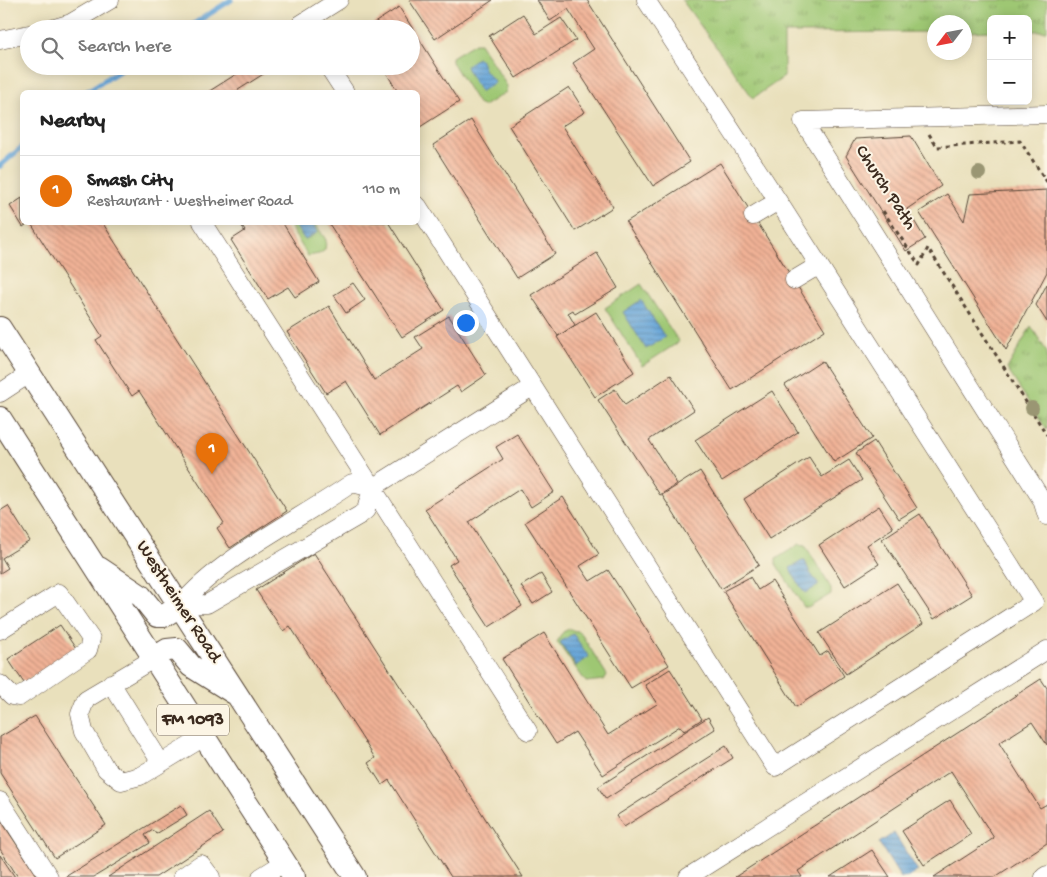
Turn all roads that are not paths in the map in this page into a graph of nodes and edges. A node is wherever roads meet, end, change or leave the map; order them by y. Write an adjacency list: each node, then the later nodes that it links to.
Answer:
1 (110, 0): 4 (street)
2 (339, 0): 5 (street)
3 (646, 0): 11 (street)
4 (75, 20)
5 (307, 20)
6 (20, 36): 7 (street)
7 (0, 40)
8 (334, 75): 9 (street)
9 (344, 90)
10 (1047, 114): 23 (street)
11 (778, 201): 13 (street); 15 (street)
12 (420, 209): 19 (street)
13 (753, 216)
14 (204, 225): 22 (street)
15 (818, 265): 16 (street); 19 (street)
16 (794, 280)
17 (0, 328): 18 (main road, Westheimer Road / FM 1093)
18 (29, 374): 20 (street); 25 (main road, Westheimer Road / FM 1093)
19 (532, 387): 22 (street)
20 (0, 393)
21 (0, 418): 24 (main road, FM 1093)
22 (372, 488): 25 (street); 25 (street); 32 (street)
23 (1047, 516)
24 (92, 563): 25 (main road); 28 (main road, FM 1093)
25 (181, 605): 31 (main road, Westheimer Road / FM 1093)
26 (0, 630): 30 (street)
27 (1047, 650): 42 (street)
28 (153, 659): 29 (street); 31 (main road); 33 (main road, FM 1093)
29 (111, 683): 34 (street); 34 (street)
30 (0, 684)
31 (240, 697): 41 (main road, Westheimer Road / FM 1093)
32 (528, 731)
33 (204, 736): 34 (street); 36 (main road, FM 1093)
34 (161, 763)
35 (0, 801): 37 (street)
36 (289, 870): 40 (street)
37 (49, 877)
38 (182, 877): 39 (street)
39 (211, 877)
40 (261, 877)
41 (355, 877)
42 (688, 877)

